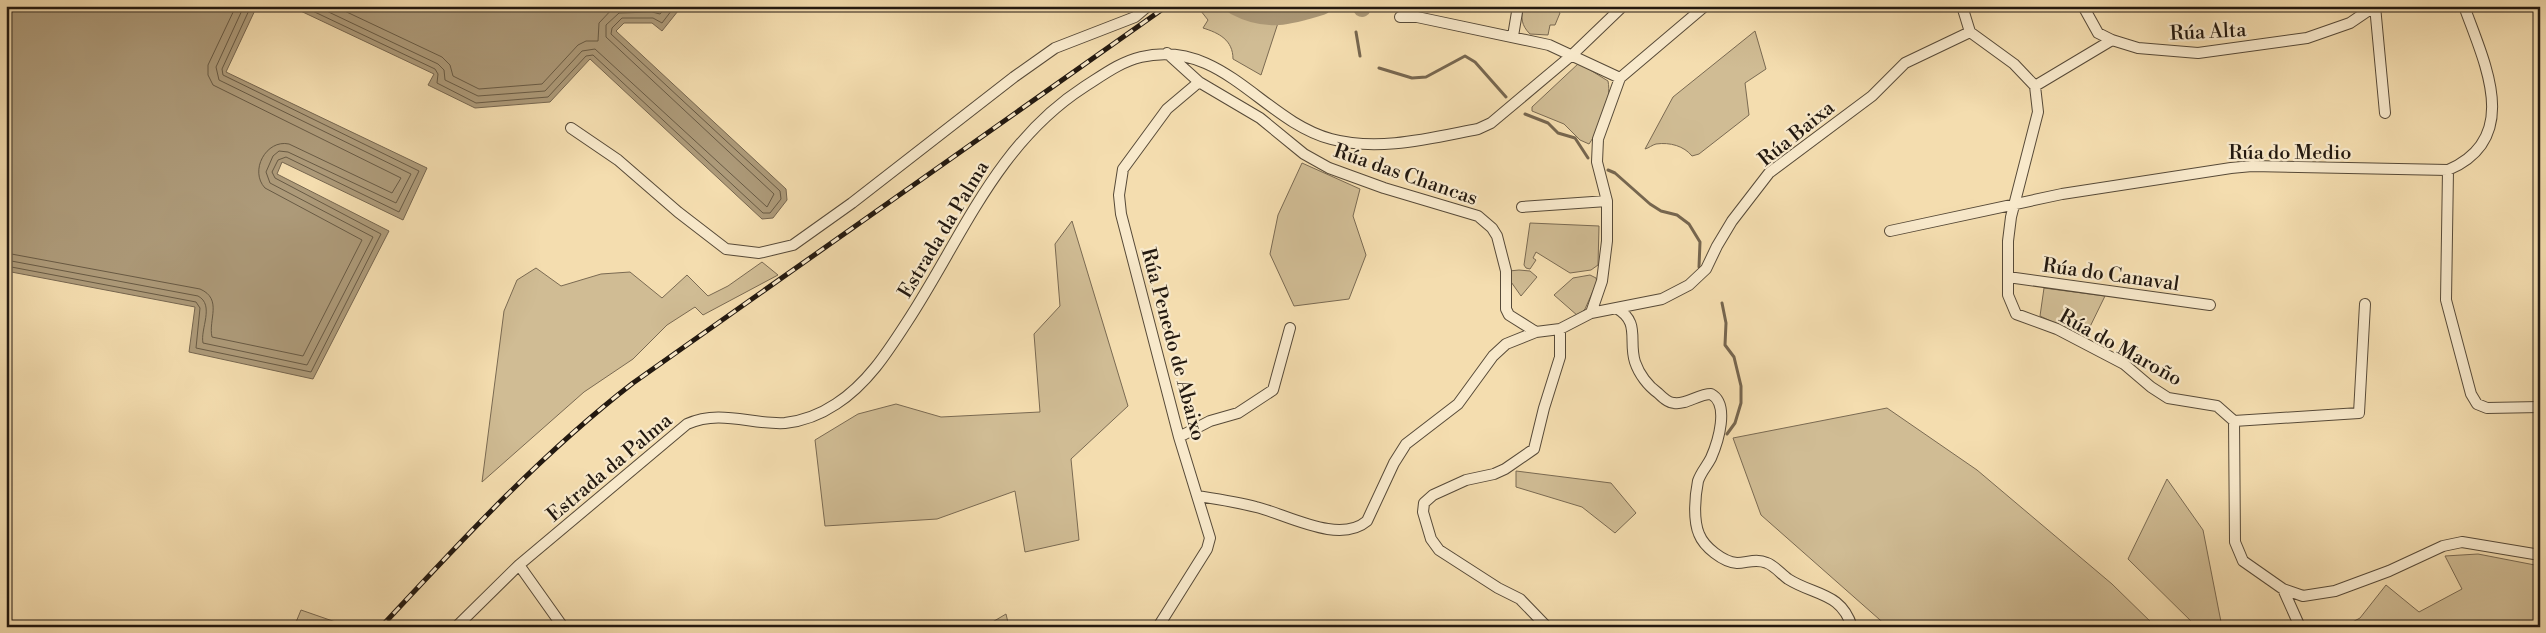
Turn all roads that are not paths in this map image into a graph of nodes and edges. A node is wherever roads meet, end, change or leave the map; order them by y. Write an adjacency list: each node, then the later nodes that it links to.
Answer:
1 (1148, 6): 19 (street)
2 (1518, 6): 11 (street)
3 (1623, 6): 14 (street, Estrada da Palma)
4 (1705, 6): 15 (street)
5 (1962, 6): 10 (street)
6 (2083, 6): 12 (street, Rúa Alta)
7 (2375, 6): 12 (street, Rúa Alta); 18 (street, Rúa Alta)
8 (2464, 6): 20 (street)
9 (1400, 17): 11 (street)
10 (1970, 32): 17 (street); 28 (street, Rúa Baixa)
11 (1513, 36): 14 (street)
12 (2112, 40): 17 (street)
13 (1166, 53): 14 (street, Estrada da Palma); 16 (street, Rúa das Chancas); 38 (street, Estrada da Palma)
14 (1572, 55): 15 (street)
15 (1620, 78): 21 (street)
16 (1199, 82): 32 (street, Rúa das Chancas); 35 (street, Rúa Penedo de Abaixo)
17 (2035, 86): 22 (street, Rúa do Maroño)
18 (2385, 113)
19 (571, 128)
20 (2448, 170): 22 (street, Rúa do Medio); 33 (street)
21 (1608, 201): 23 (street); 29 (street)
22 (2016, 204): 24 (street, Rúa do Medio); 25 (street, Rúa do Maroño)
23 (1522, 207)
24 (1890, 231)
25 (2008, 277): 27 (street, Rúa do Canaval); 34 (street, Rúa do Maroño)
26 (2365, 304): 34 (street)
27 (2210, 305)
28 (1616, 308): 29 (street, Rúa Baixa); 44 (street)
29 (1591, 313): 31 (street, Rúa Baixa)
30 (1290, 328): 35 (street)
31 (1560, 329): 32 (street); 43 (street)
32 (1536, 332): 36 (street)
33 (2540, 407)
34 (2234, 421): 39 (street)
35 (1179, 437): 36 (street, Rúa Penedo de Abaixo)
36 (1198, 496): 42 (street, Rúa Penedo de Abaixo)
37 (2540, 555): 39 (street)
38 (519, 565): 40 (street, Estrada da Palma); 41 (street)
39 (2284, 589): 45 (street)
40 (456, 627)
41 (563, 627)
42 (1158, 627)
43 (1547, 627)
44 (1852, 627)
45 (2300, 627)

